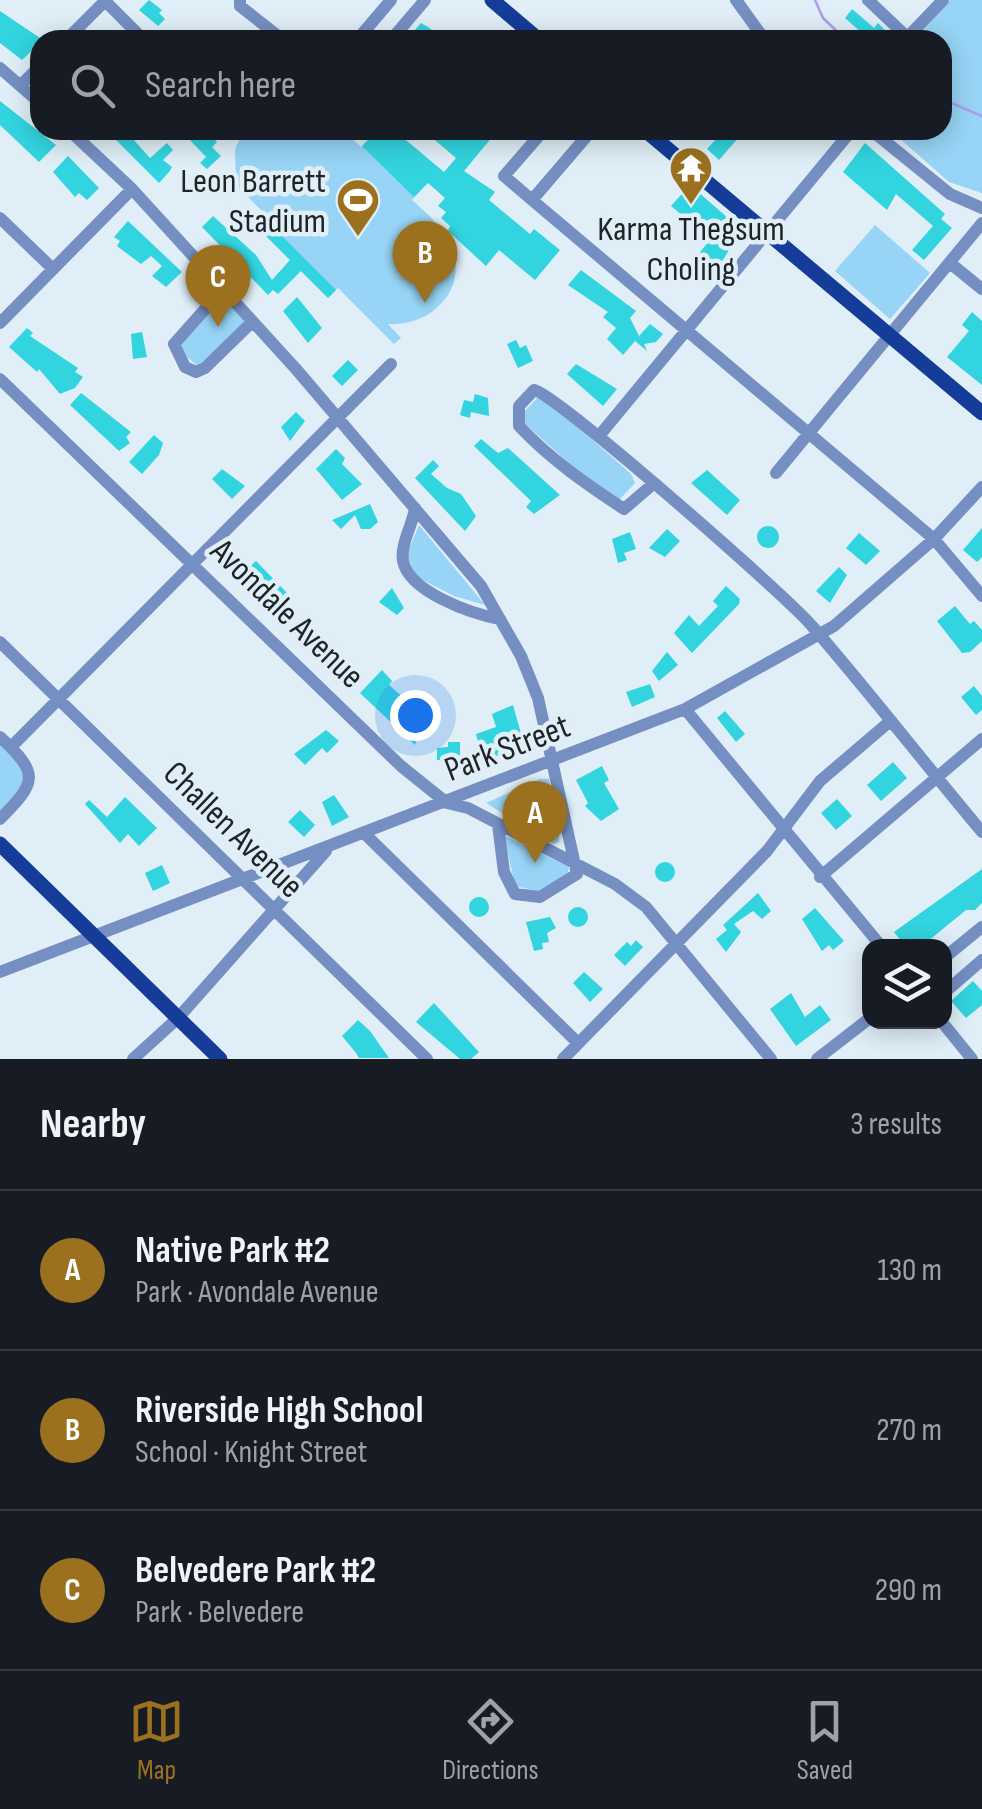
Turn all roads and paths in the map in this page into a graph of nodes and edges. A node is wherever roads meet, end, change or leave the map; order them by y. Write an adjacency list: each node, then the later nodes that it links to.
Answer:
1 (105, 0): 9 (street); 10 (street)
2 (240, 0): 11 (street)
3 (391, 0): 12 (street)
4 (425, 0): 13 (street)
5 (492, 0): 14 (main road)
6 (736, 0): 15 (street)
7 (868, 0): 16 (street)
8 (942, 0): 17 (street)
9 (76, 30)
10 (134, 30)
11 (270, 30)
12 (366, 30)
13 (400, 30)
14 (527, 30)
15 (757, 30)
16 (897, 30)
17 (914, 30)
18 (0, 68): 20 (street)
19 (30, 76): 20 (street)
20 (21, 85): 21 (street)
21 (30, 94)
22 (80, 140): 28 (street)
23 (535, 140): 29 (street)
24 (583, 140): 29 (street)
25 (657, 140): 33 (main road)
26 (844, 140): 33 (street)
27 (883, 140): 30 (street)
28 (132, 188): 35 (street); 37 (street)
29 (532, 200): 40 (street)
30 (982, 208)
31 (0, 218): 35 (street)
32 (982, 223): 34 (street)
33 (769, 234): 40 (street); 41 (main road)
34 (950, 263): 36 (street); 41 (street)
35 (53, 269): 38 (street)
36 (982, 289)
37 (223, 290): 39 (street); 39 (street)
38 (0, 322)
39 (252, 322): 45 (street)
40 (689, 331): 46 (street); 47 (street)
41 (890, 335): 44 (main road); 46 (street)
42 (391, 364): 45 (street)
43 (0, 379): 53 (street, Avondale Avenue)
44 (982, 413)
45 (337, 418): 51 (street); 53 (street)
46 (809, 433): 48 (street); 52 (street)
47 (599, 436): 49 (street); 49 (street)
48 (776, 473)
49 (653, 484): 56 (street)
50 (982, 488): 52 (street, Park Street)
51 (414, 508): 55 (street); 55 (street)
52 (934, 539): 54 (street); 56 (street, Park Street)
53 (194, 564): 58 (street); 66 (street, Avondale Avenue)
54 (982, 596)
55 (500, 619): 64 (street)
56 (819, 636): 59 (street, Park Street); 60 (street)
57 (0, 642): 58 (street, Challen Avenue)
58 (59, 700): 63 (street); 76 (street, Challen Avenue)
59 (684, 709): 64 (street, Park Street); 69 (street)
60 (888, 723): 65 (street); 69 (street)
61 (0, 736): 63 (street)
62 (982, 739): 65 (street)
63 (11, 747): 67 (street)
64 (552, 762): 66 (street, Park Street); 74 (street)
65 (936, 778): 70 (street); 75 (street)
66 (447, 802): 68 (street, Avondale Avenue); 71 (street, Park Street)
67 (0, 819)
68 (498, 825): 74 (street, Avondale Avenue); 74 (street)
69 (782, 831): 75 (street); 81 (street)
70 (982, 832)
71 (365, 834): 73 (street, Park Street); 90 (street)
72 (0, 844): 79 (main road)
73 (327, 849): 76 (street, Park Street); 77 (street)
74 (576, 866): 81 (street, Avondale Avenue)
75 (820, 876): 80 (street)
76 (244, 882): 77 (street, Challen Avenue); 79 (street, Park Street)
77 (277, 912): 87 (street); 93 (street, Challen Avenue)
78 (977, 931): 82 (street); 83 (street)
79 (96, 938): 85 (street, Park Street); 87 (main road)
80 (875, 939)
81 (677, 942): 90 (street); 95 (street, Avondale Avenue)
82 (982, 946)
83 (952, 951)
84 (982, 960): 86 (street)
85 (0, 972)
86 (952, 986)
87 (178, 1018): 91 (street); 92 (main road)
88 (862, 1024): 96 (street)
89 (948, 1029): 97 (street)
90 (578, 1043): 94 (street)
91 (133, 1059)
92 (220, 1059)
93 (427, 1059)
94 (562, 1059)
95 (771, 1059)
96 (817, 1059)
97 (972, 1059)

